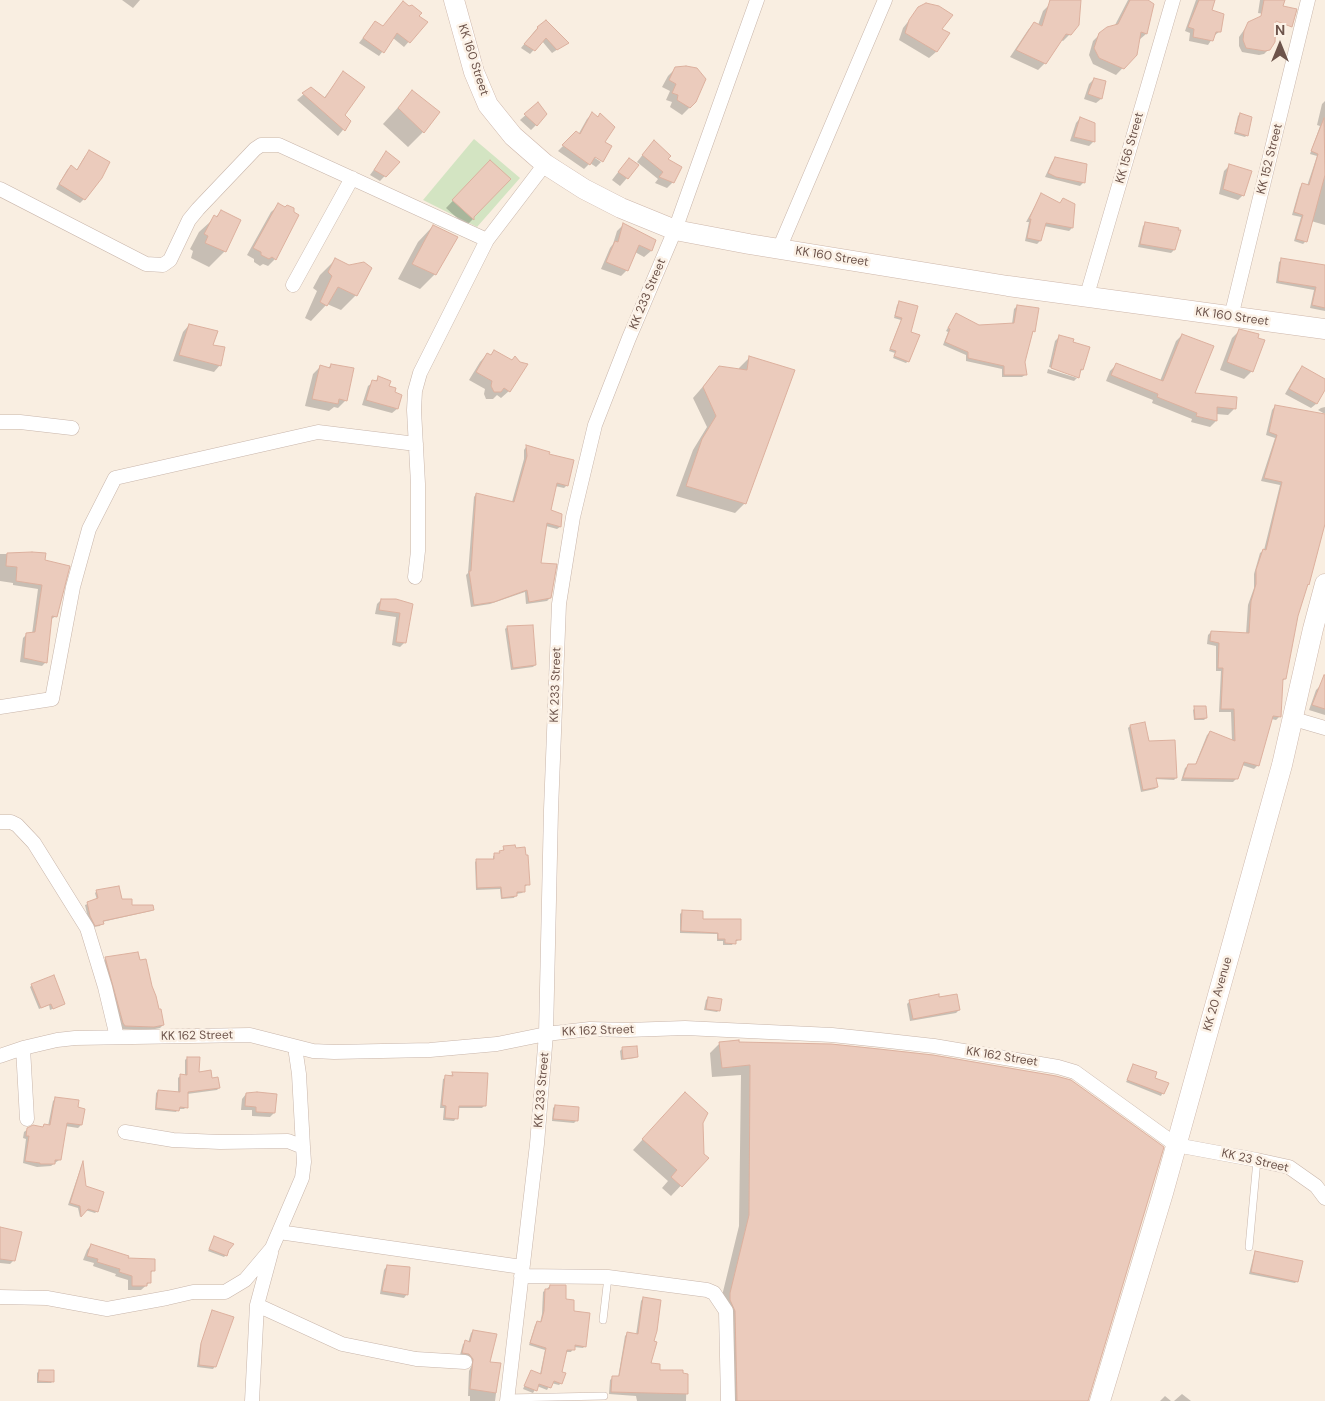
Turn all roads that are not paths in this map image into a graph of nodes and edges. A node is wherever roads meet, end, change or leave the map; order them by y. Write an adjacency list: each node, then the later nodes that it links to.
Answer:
1 (454, 0): 6 (main road, KK 160 Street)
2 (757, 0): 9 (street, KK 233 Street)
3 (885, 0): 11 (street)
4 (1173, 0): 13 (street, KK 156 Street)
5 (1308, 0): 14 (street, KK 152 Street)
6 (545, 164): 9 (main road, KK 160 Street); 10 (street)
7 (352, 178): 8 (street); 10 (street); 12 (street)
8 (0, 189)
9 (674, 230): 11 (main road, KK 160 Street); 25 (street, KK 233 Street)
10 (487, 240): 18 (street)
11 (779, 249): 13 (main road, KK 160 Street)
12 (293, 285)
13 (1087, 295): 14 (main road, KK 160 Street)
14 (1231, 317): 15 (main road, KK 160 Street)
15 (1325, 329)
16 (0, 422): 17 (street)
17 (72, 428)
18 (416, 444): 19 (street); 21 (street)
19 (415, 577)
20 (1325, 584): 22 (main road, KK 20 Avenue)
21 (0, 707)
22 (1294, 719): 23 (street); 32 (main road, KK 20 Avenue)
23 (1325, 728)
24 (0, 822): 26 (street)
25 (546, 1034): 27 (street, KK 162 Street); 32 (street, KK 162 Street); 39 (street, KK 233 Street)
26 (117, 1037): 27 (street, KK 162 Street); 28 (street, KK 162 Street)
27 (295, 1047): 33 (street)
28 (23, 1048): 29 (street, KK 162 Street); 30 (street)
29 (0, 1056)
30 (27, 1119)
31 (125, 1132): 33 (street)
32 (1176, 1145): 34 (street, KK 23 Street); 49 (main road, KK 20 Avenue)
33 (304, 1147): 36 (street)
34 (1257, 1160): 35 (street, KK 23 Street); 38 (lane)
35 (1325, 1198)
36 (279, 1232): 37 (street); 39 (street)
37 (272, 1248): 41 (street); 42 (street)
38 (1250, 1248)
39 (521, 1271): 40 (street); 46 (street, KK 233 Street)
40 (608, 1277): 43 (lane); 48 (street)
41 (0, 1297)
42 (257, 1304): 44 (street); 47 (street)
43 (604, 1320)
44 (465, 1362)
45 (604, 1396): 46 (lane)
46 (507, 1399)
47 (252, 1401)
48 (728, 1401)
49 (1100, 1401)

